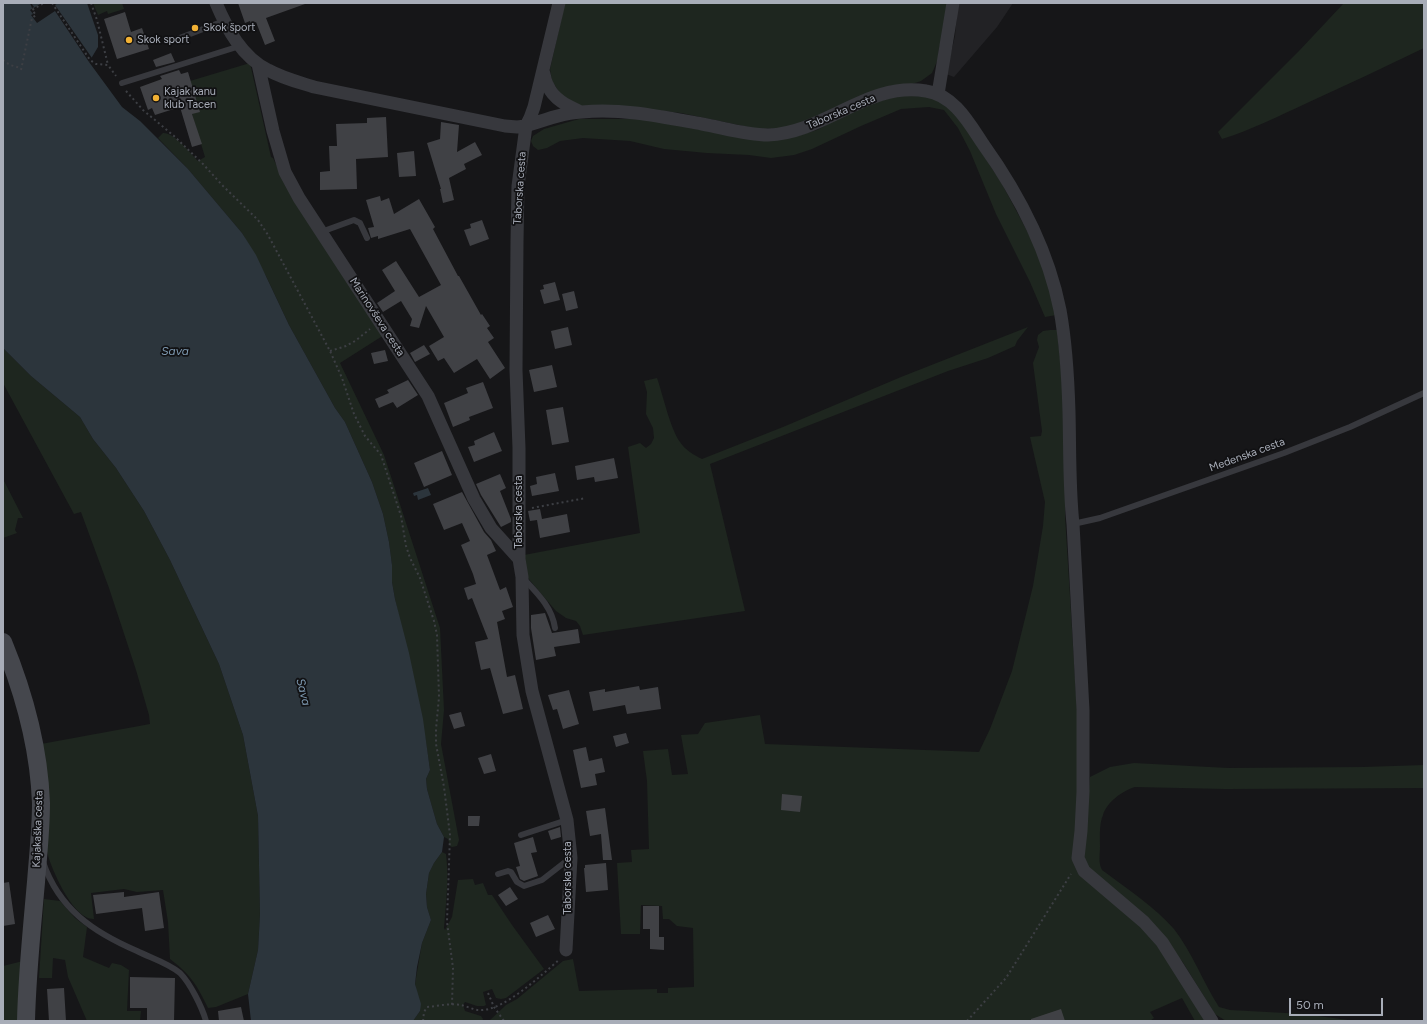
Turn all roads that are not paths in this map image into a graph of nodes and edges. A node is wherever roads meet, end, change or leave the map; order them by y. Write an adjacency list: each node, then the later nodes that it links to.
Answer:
1 (216, 3): 4 (street)
2 (559, 3): 8 (street)
3 (953, 3): 10 (street)
4 (224, 21): 5 (lane); 6 (street)
5 (177, 39)
6 (240, 46): 7 (street); 9 (lane)
7 (258, 64): 12 (street); 13 (street, Marinovševa cesta)
8 (543, 71): 11 (street, Taborska cesta); 12 (street)
9 (122, 82)
10 (938, 94): 11 (street, Taborska cesta); 16 (street)
11 (580, 112): 12 (street, Taborska cesta)
12 (526, 126): 17 (street, Taborska cesta)
13 (321, 232): 14 (lane); 17 (street, Marinovševa cesta)
14 (366, 238)
15 (1424, 393): 16 (lane, Medenska cesta)
16 (1072, 524): 29 (street)
17 (519, 559): 18 (street, Taborska cesta)
18 (522, 577): 19 (lane); 21 (street, Taborska cesta)
19 (555, 628)
20 (3, 642): 23 (street, Kajakaška cesta)
21 (567, 820): 22 (lane); 24 (street, Taborska cesta)
22 (521, 835)
23 (39, 850): 27 (street, Kajakaška cesta); 28 (lane)
24 (571, 858): 25 (lane); 26 (street, Taborska cesta)
25 (498, 874)
26 (566, 950)
27 (26, 1021)
28 (206, 1021)
29 (1212, 1021)

